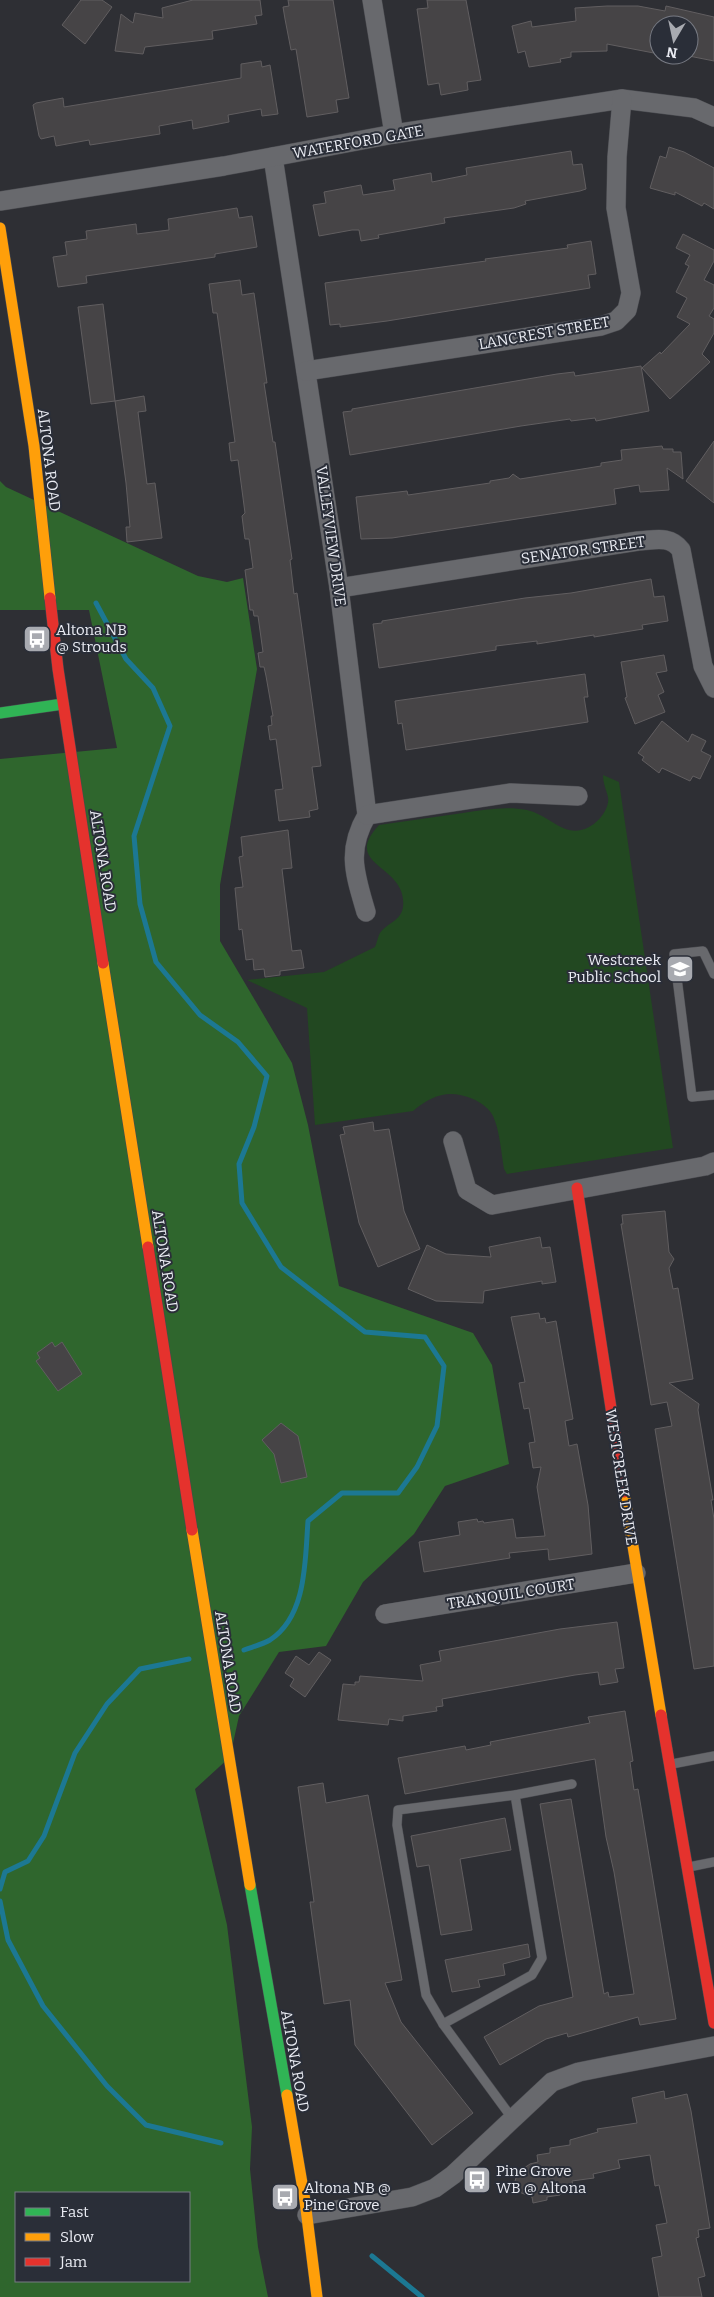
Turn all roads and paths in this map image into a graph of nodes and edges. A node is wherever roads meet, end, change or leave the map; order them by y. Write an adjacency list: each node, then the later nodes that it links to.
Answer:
1 (372, 0): 4 (street)
2 (622, 99): 3 (street, WATERFORD GATE); 4 (street, WATERFORD GATE); 8 (street, LANCREST STREET)
3 (714, 117)
4 (394, 134): 5 (street, WATERFORD GATE)
5 (273, 157): 6 (street, WATERFORD GATE); 8 (street, VALLEYVIEW DRIVE)
6 (0, 201)
7 (0, 228): 11 (main road, ALTONA ROAD)
8 (306, 371): 9 (street, VALLEYVIEW DRIVE)
9 (339, 588): 10 (street, SENATOR STREET); 14 (street, VALLEYVIEW DRIVE)
10 (714, 688)
11 (63, 704): 12 (main road); 33 (main road, ALTONA ROAD)
12 (0, 713)
13 (578, 796): 14 (street)
14 (367, 815): 15 (street)
15 (366, 912)
16 (714, 974): 17 (lane)
17 (714, 1094)
18 (453, 1141): 20 (street)
19 (714, 1162): 20 (street)
20 (577, 1188): 21 (main road, WESTCREEK DRIVE)
21 (636, 1573): 22 (street, TRANQUIL COURT); 24 (main road, WESTCREEK DRIVE)
22 (385, 1614)
23 (714, 1756): 24 (lane)
24 (670, 1765): 28 (main road, WESTCREEK DRIVE)
25 (572, 1784): 26 (lane)
26 (515, 1795): 30 (lane); 30 (lane)
27 (714, 1862): 28 (lane)
28 (686, 1867): 29 (main road, WESTCREEK DRIVE)
29 (714, 2023)
30 (442, 2024): 32 (lane)
31 (714, 2046): 32 (street)
32 (512, 2118): 33 (street)
33 (307, 2215): 34 (main road, ALTONA ROAD)
34 (317, 2297)

